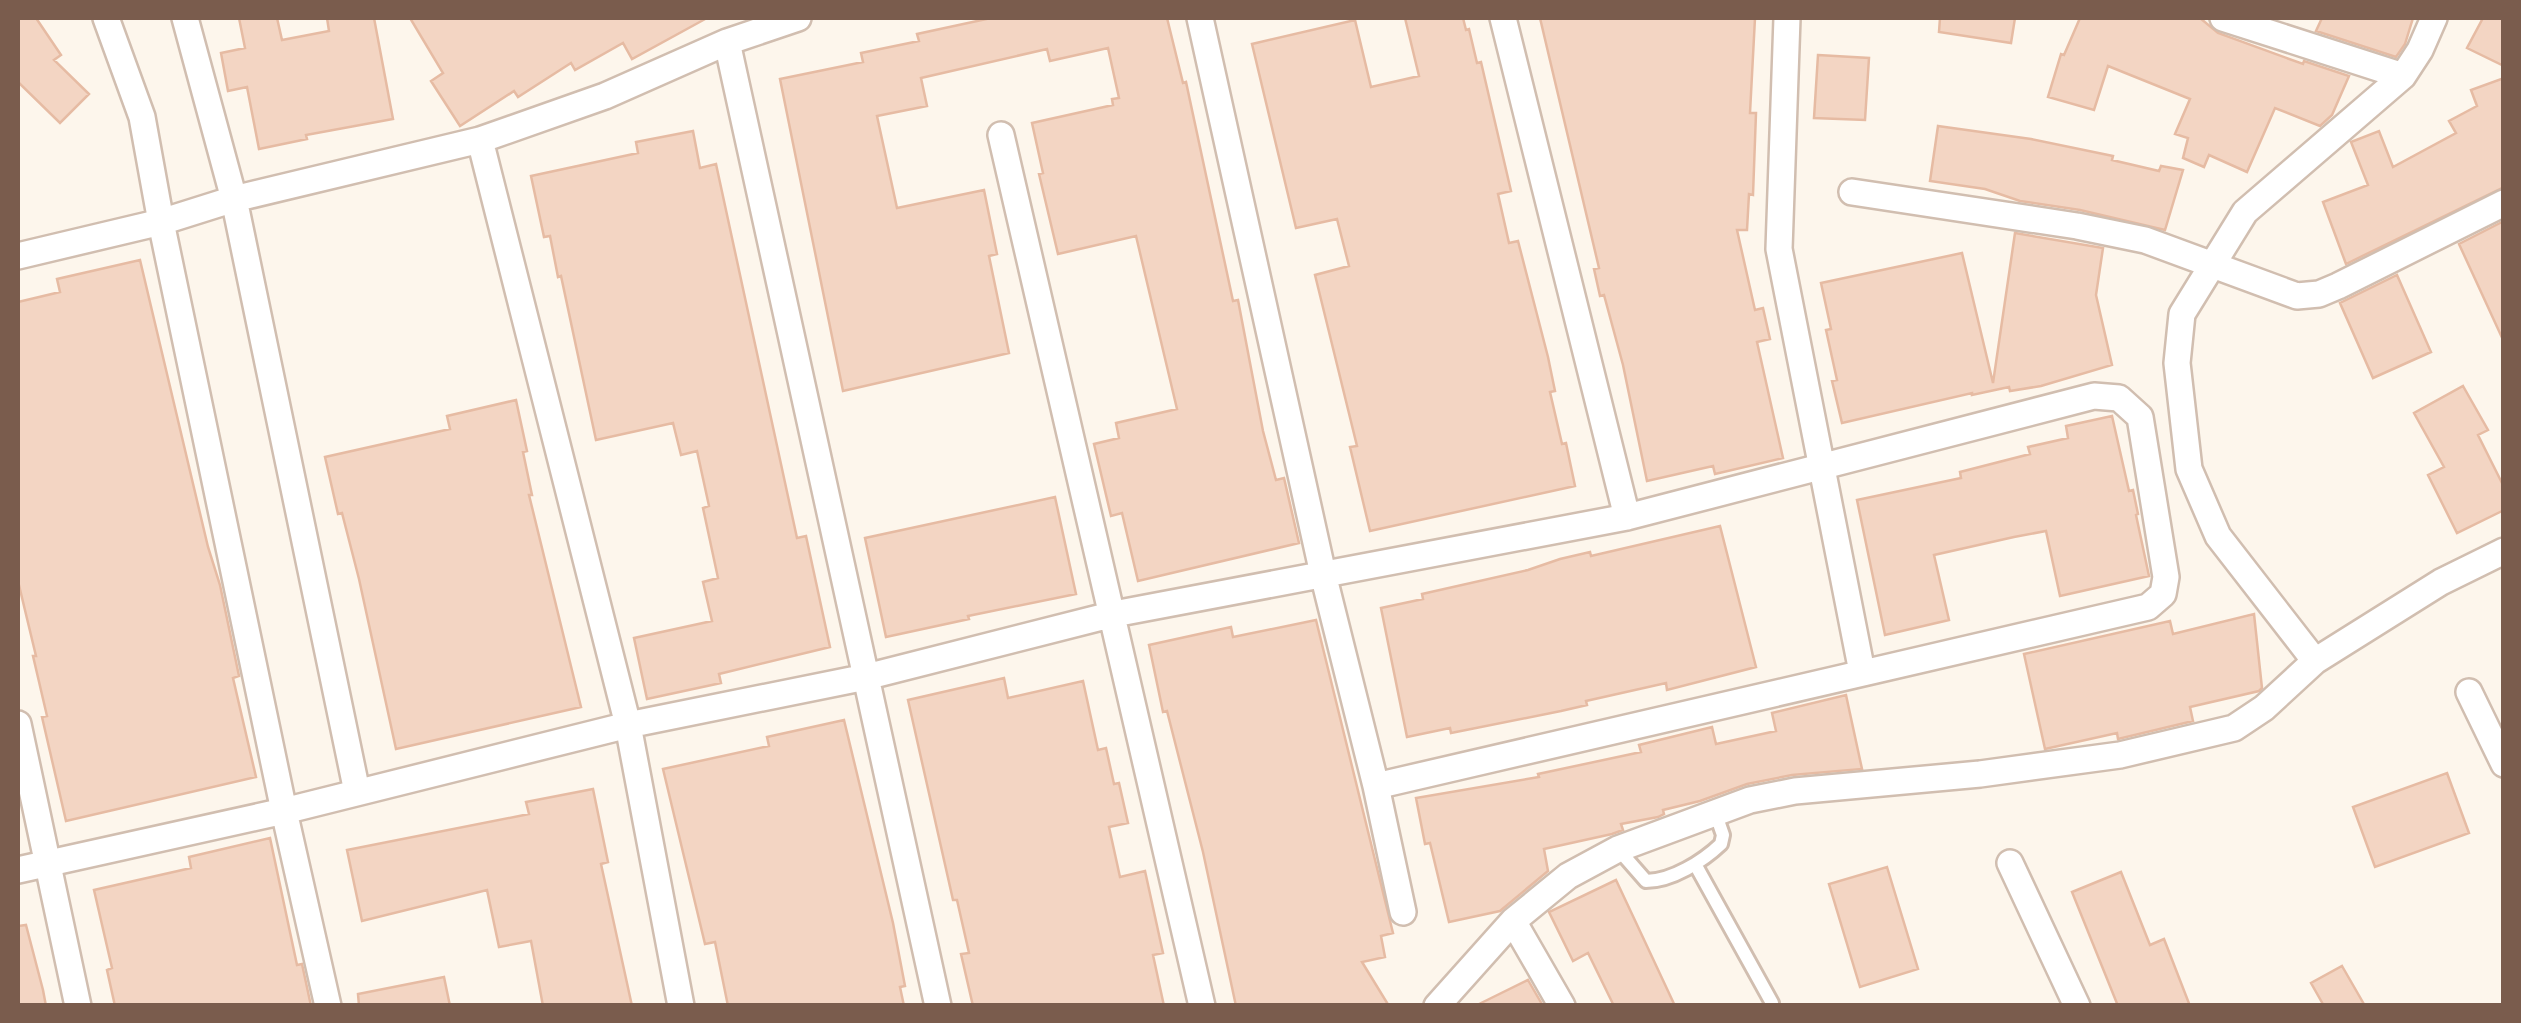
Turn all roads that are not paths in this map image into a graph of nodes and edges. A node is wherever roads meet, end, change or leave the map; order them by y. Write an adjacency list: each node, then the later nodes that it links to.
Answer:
1 (106, 18): 16 (street)
2 (185, 18): 14 (street)
3 (798, 18): 9 (street)
4 (1200, 18): 22 (street)
5 (1503, 18): 20 (street)
6 (1787, 18): 19 (street)
7 (2223, 18): 10 (street)
8 (2434, 18): 10 (street)
9 (726, 42): 12 (street); 26 (street)
10 (2402, 76): 18 (street)
11 (1001, 134): 23 (street)
12 (480, 140): 14 (street); 29 (street)
13 (1852, 192): 18 (street)
14 (234, 199): 16 (street); 32 (street)
15 (2504, 203): 18 (street)
16 (161, 222): 17 (street); 33 (street)
17 (18, 256)
18 (2212, 265): 24 (street)
19 (1821, 464): 20 (street); 25 (street); 25 (street)
20 (1627, 516): 22 (street)
21 (2504, 552): 24 (street)
22 (1323, 574): 23 (street); 31 (street)
23 (1114, 614): 26 (street); 47 (street)
24 (2315, 661): 34 (street)
25 (1862, 672): 31 (street)
26 (866, 677): 29 (street); 46 (street)
27 (2469, 692): 30 (street)
28 (18, 724): 37 (street)
29 (628, 725): 32 (street); 45 (street)
30 (2504, 764)
31 (1376, 786): 40 (street)
32 (350, 794): 33 (street)
33 (292, 809): 37 (street); 44 (street)
34 (1715, 812): 35 (street); 38 (lane)
35 (1618, 849): 38 (lane); 41 (street)
36 (2010, 863): 50 (street)
37 (48, 864): 39 (street); 43 (street)
38 (1695, 864): 42 (lane)
39 (18, 870)
40 (1403, 912)
41 (1513, 921): 48 (street); 49 (street)
42 (1772, 1004)
43 (78, 1006)
44 (328, 1006)
45 (681, 1006)
46 (938, 1006)
47 (1202, 1006)
48 (1437, 1006)
49 (1562, 1006)
50 (2077, 1006)

